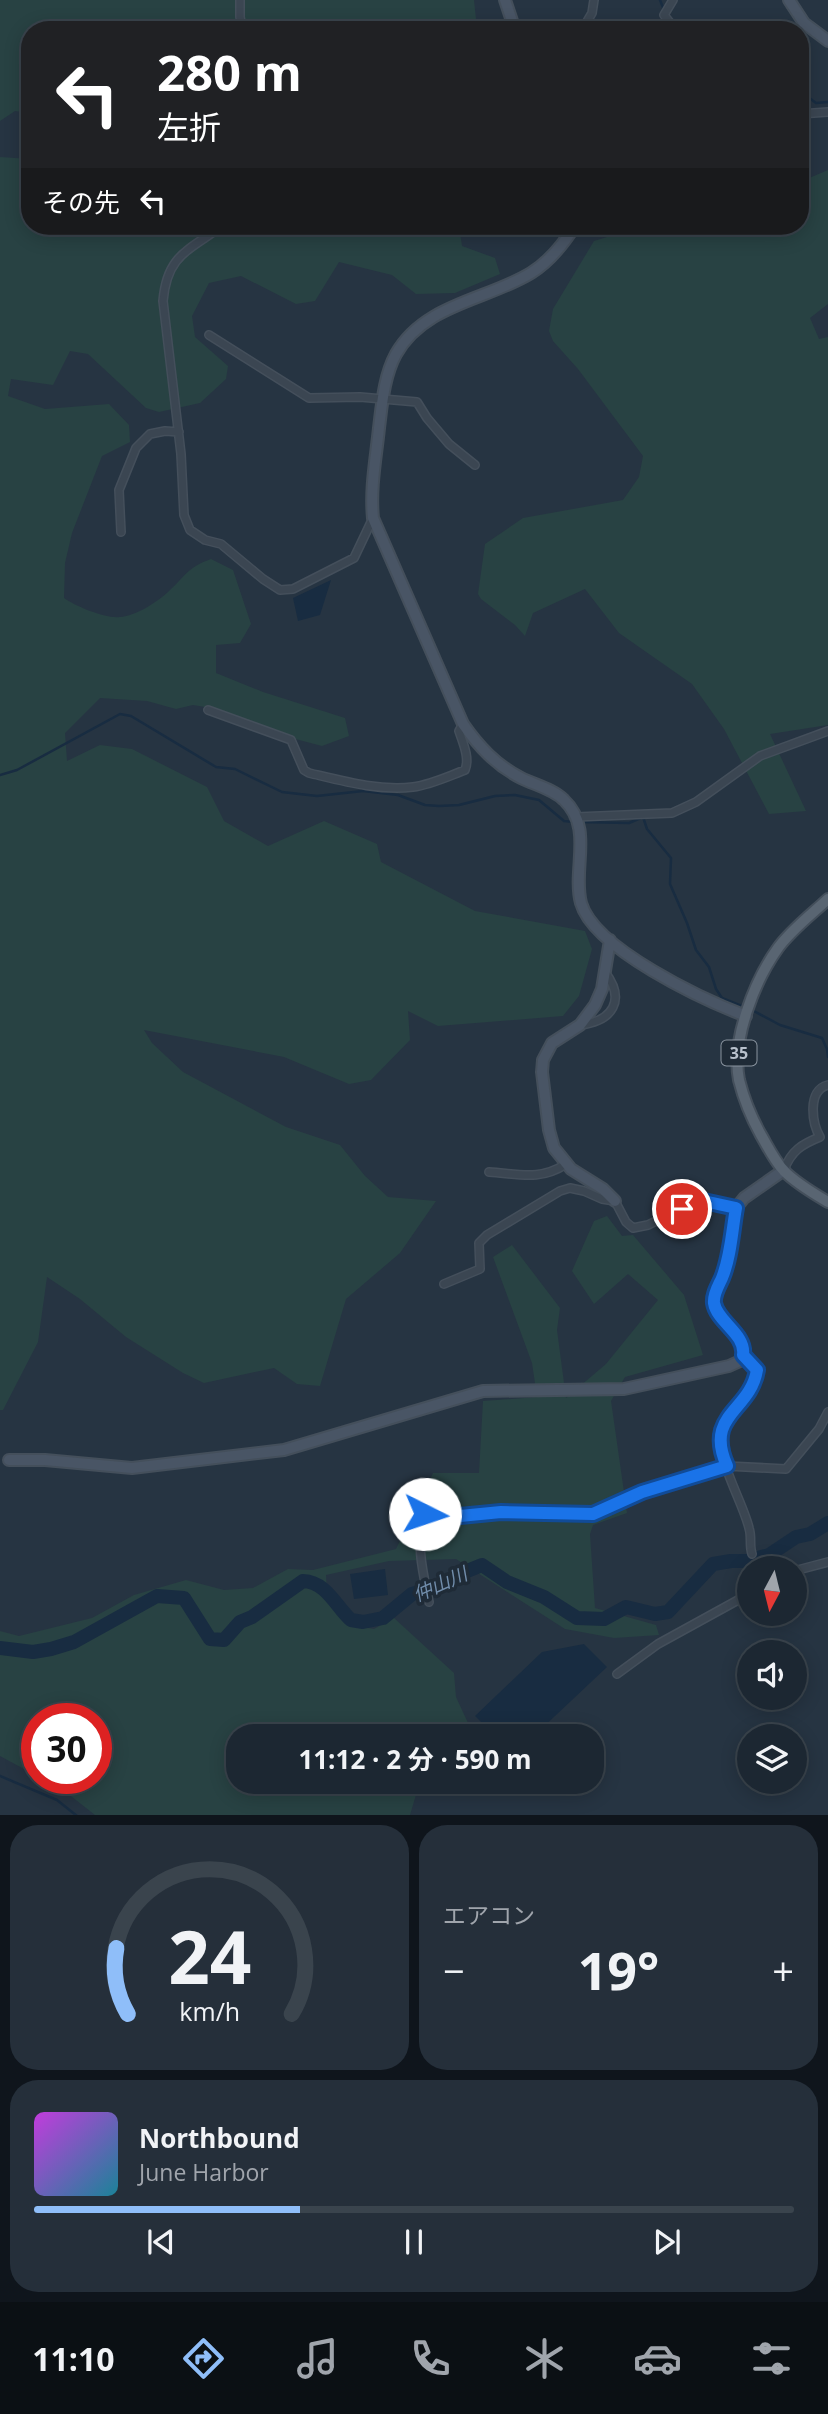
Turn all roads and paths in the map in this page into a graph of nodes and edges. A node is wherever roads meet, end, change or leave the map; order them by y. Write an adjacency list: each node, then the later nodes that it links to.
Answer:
1 (240, 0): 6 (street)
2 (505, 0): 7 (street)
3 (594, 0): 8 (street)
4 (673, 0): 9 (street)
5 (789, 0): 10 (street)
6 (241, 21)
7 (512, 21)
8 (587, 21)
9 (669, 21)
10 (803, 21)
11 (809, 27): 12 (street)
12 (828, 41)
13 (828, 112): 14 (street)
14 (809, 113)
15 (210, 235): 19 (street)
16 (568, 235): 18 (street)
17 (209, 335): 18 (street)
18 (383, 399): 20 (street); 21 (street)
19 (179, 432): 21 (street); 22 (street)
20 (475, 465)
21 (373, 518): 24 (street)
22 (121, 533)
23 (208, 710): 24 (street)
24 (463, 724): 26 (street)
25 (828, 731): 26 (street)
26 (576, 817): 28 (street)
27 (828, 899): 30 (main road, 35)
28 (610, 940): 29 (street); 30 (street)
29 (605, 972): 31 (street); 31 (street)
30 (746, 1016): 34 (main road, 35)
31 (580, 1025): 33 (street)
32 (828, 1085): 34 (street)
33 (566, 1164): 35 (street); 36 (street)
34 (784, 1170): 37 (main road, 35); 38 (street)
35 (489, 1172)
36 (615, 1201): 38 (street); 39 (street)
37 (828, 1202)
38 (736, 1208): 40 (street)
39 (444, 1284)
40 (743, 1355): 42 (street); 43 (street)
41 (828, 1412): 43 (street)
42 (9, 1461)
43 (727, 1466): 44 (street); 48 (street)
44 (752, 1554)
45 (828, 1562): 46 (street)
46 (807, 1568)
47 (737, 1601): 49 (street)
48 (429, 1602)
49 (617, 1674)

